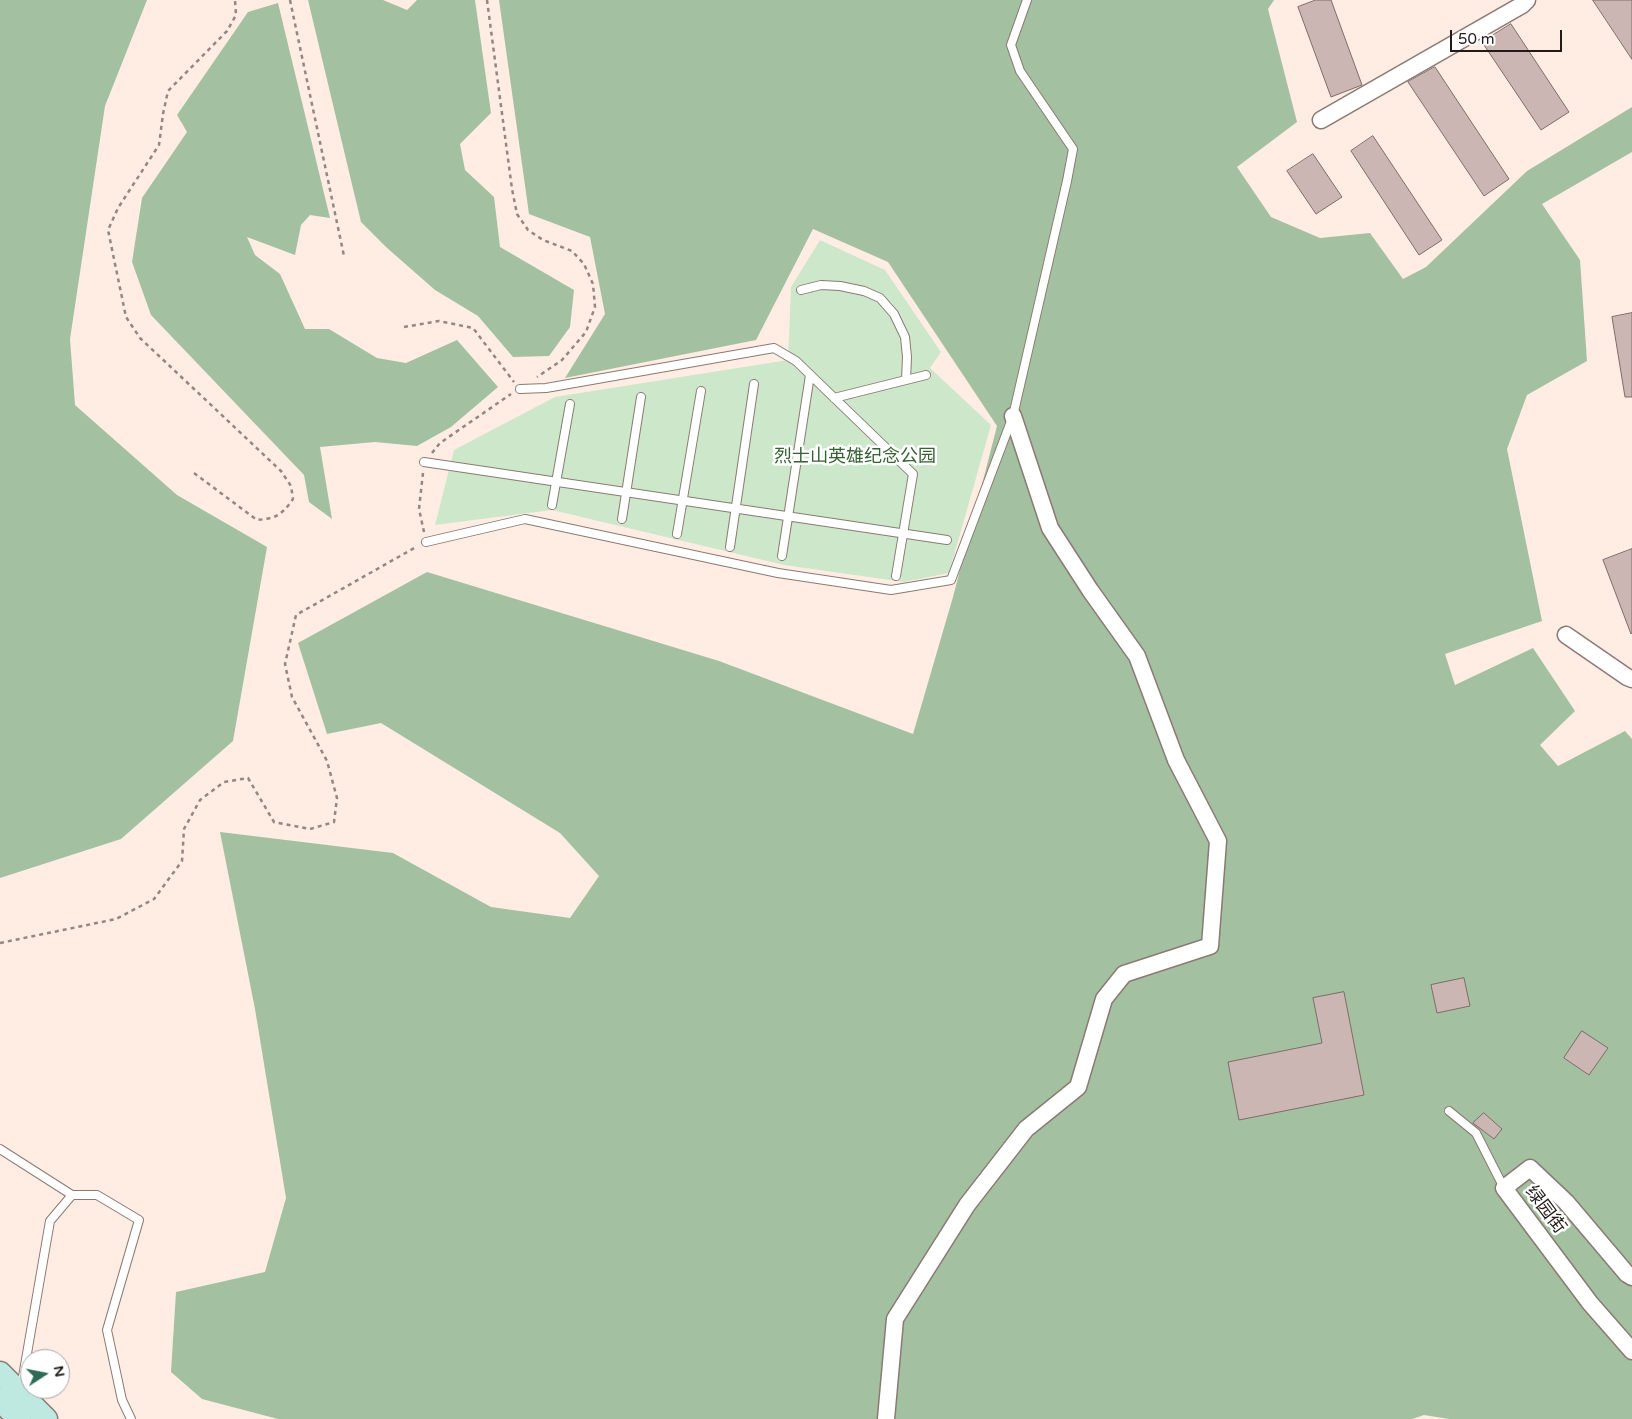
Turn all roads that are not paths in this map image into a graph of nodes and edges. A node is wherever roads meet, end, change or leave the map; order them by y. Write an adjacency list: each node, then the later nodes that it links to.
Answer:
1 (1027, 0): 14 (lane)
2 (1526, 0): 3 (street)
3 (1321, 120)
4 (801, 290): 7 (lane)
5 (810, 375): 9 (lane); 12 (lane); 21 (lane)
6 (926, 375): 7 (lane)
7 (906, 380): 12 (lane)
8 (754, 384): 20 (lane)
9 (520, 389)
10 (701, 391): 18 (lane)
11 (641, 397): 17 (lane)
12 (834, 398): 23 (lane)
13 (570, 404): 16 (lane)
14 (1013, 416): 26 (lane); 46 (street)
15 (424, 462): 16 (lane)
16 (556, 481): 17 (lane); 19 (lane)
17 (626, 491): 18 (lane); 22 (lane)
18 (683, 500): 20 (lane); 24 (lane)
19 (552, 505)
20 (736, 508): 21 (lane); 27 (lane)
21 (788, 516): 23 (lane); 28 (lane)
22 (622, 519)
23 (903, 533): 25 (lane); 29 (lane)
24 (677, 534)
25 (947, 540)
26 (426, 542)
27 (730, 547)
28 (782, 556)
29 (896, 576)
30 (1566, 635): 31 (street)
31 (1632, 679)
32 (1449, 1111): 34 (lane)
33 (0, 1149): 35 (lane)
34 (1504, 1188): 36 (street, 绿园街); 38 (street, 绿园街)
35 (72, 1194): 37 (lane); 45 (lane)
36 (1632, 1277)
37 (28, 1349)
38 (1632, 1351)
39 (0, 1373): 40 (main road)
40 (20, 1391)
41 (27, 1399): 44 (main road)
42 (0, 1400): 43 (main road)
43 (19, 1419)
44 (46, 1419)
45 (131, 1419)
46 (886, 1419)

